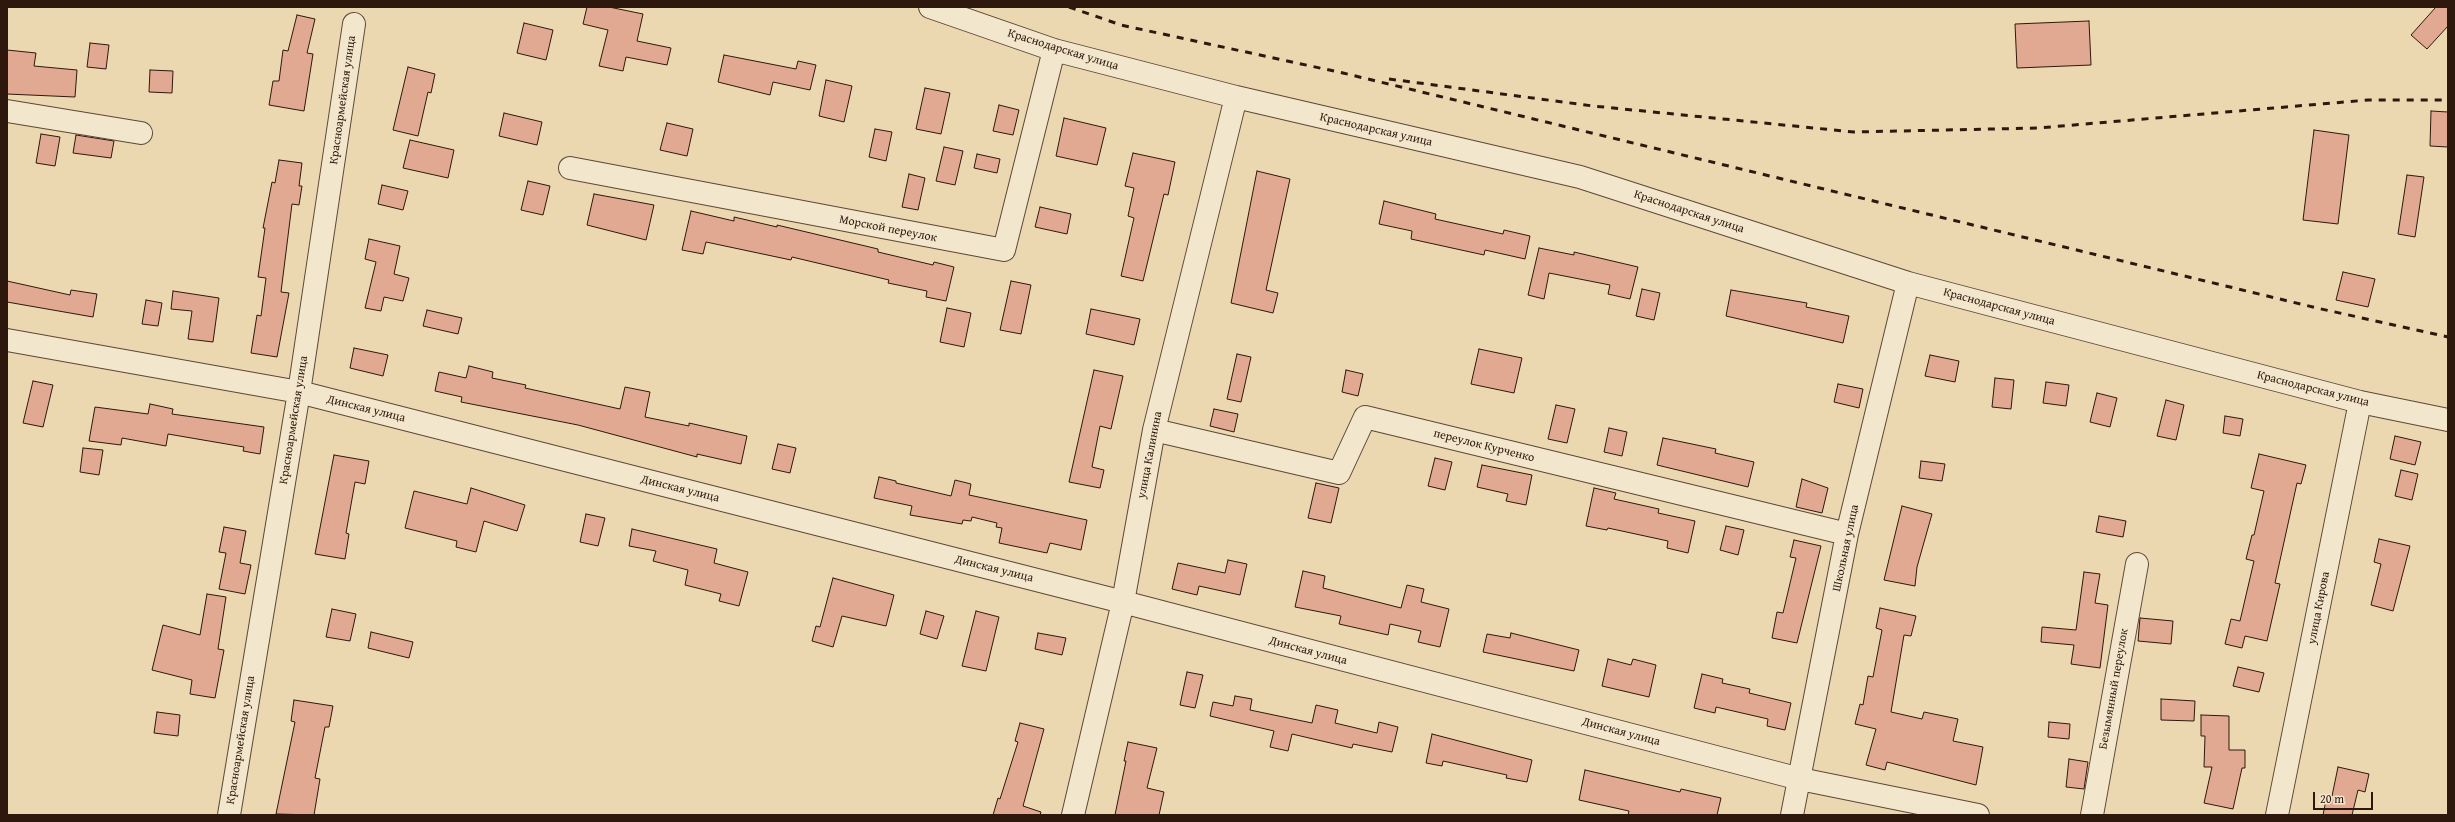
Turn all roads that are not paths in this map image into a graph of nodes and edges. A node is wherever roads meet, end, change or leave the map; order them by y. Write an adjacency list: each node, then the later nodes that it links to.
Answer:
1 (930, 7): 3 (street, Краснодарская улица)
2 (354, 24): 10 (street, Красноармейская улица)
3 (1054, 50): 4 (street, Краснодарская улица); 7 (street, Морской переулок)
4 (1236, 97): 8 (street, Краснодарская улица); 13 (street, улица Калинина)
5 (7, 111): 6 (street)
6 (141, 133)
7 (570, 168)
8 (1908, 283): 11 (street, Краснодарская улица); 14 (street, Школьная улица)
9 (7, 340): 10 (street, Динская улица)
10 (299, 392): 16 (street, Динская улица); 18 (street, Красноармейская улица)
11 (2360, 402): 12 (street, Краснодарская улица); 23 (street, улица Кирова)
12 (2448, 420)
13 (1154, 430): 14 (street, переулок Курченко); 16 (street, улица Калинина)
14 (1847, 534): 17 (street, Школьная улица)
15 (2137, 564): 22 (street, Безымянный переулок)
16 (1123, 602): 17 (street, Динская улица); 19 (street, улица Калинина)
17 (1800, 779): 20 (street, Школьная улица); 21 (street, Динская улица)
18 (229, 815)
19 (1073, 815)
20 (1792, 815)
21 (1978, 815)
22 (2092, 815)
23 (2277, 815)

